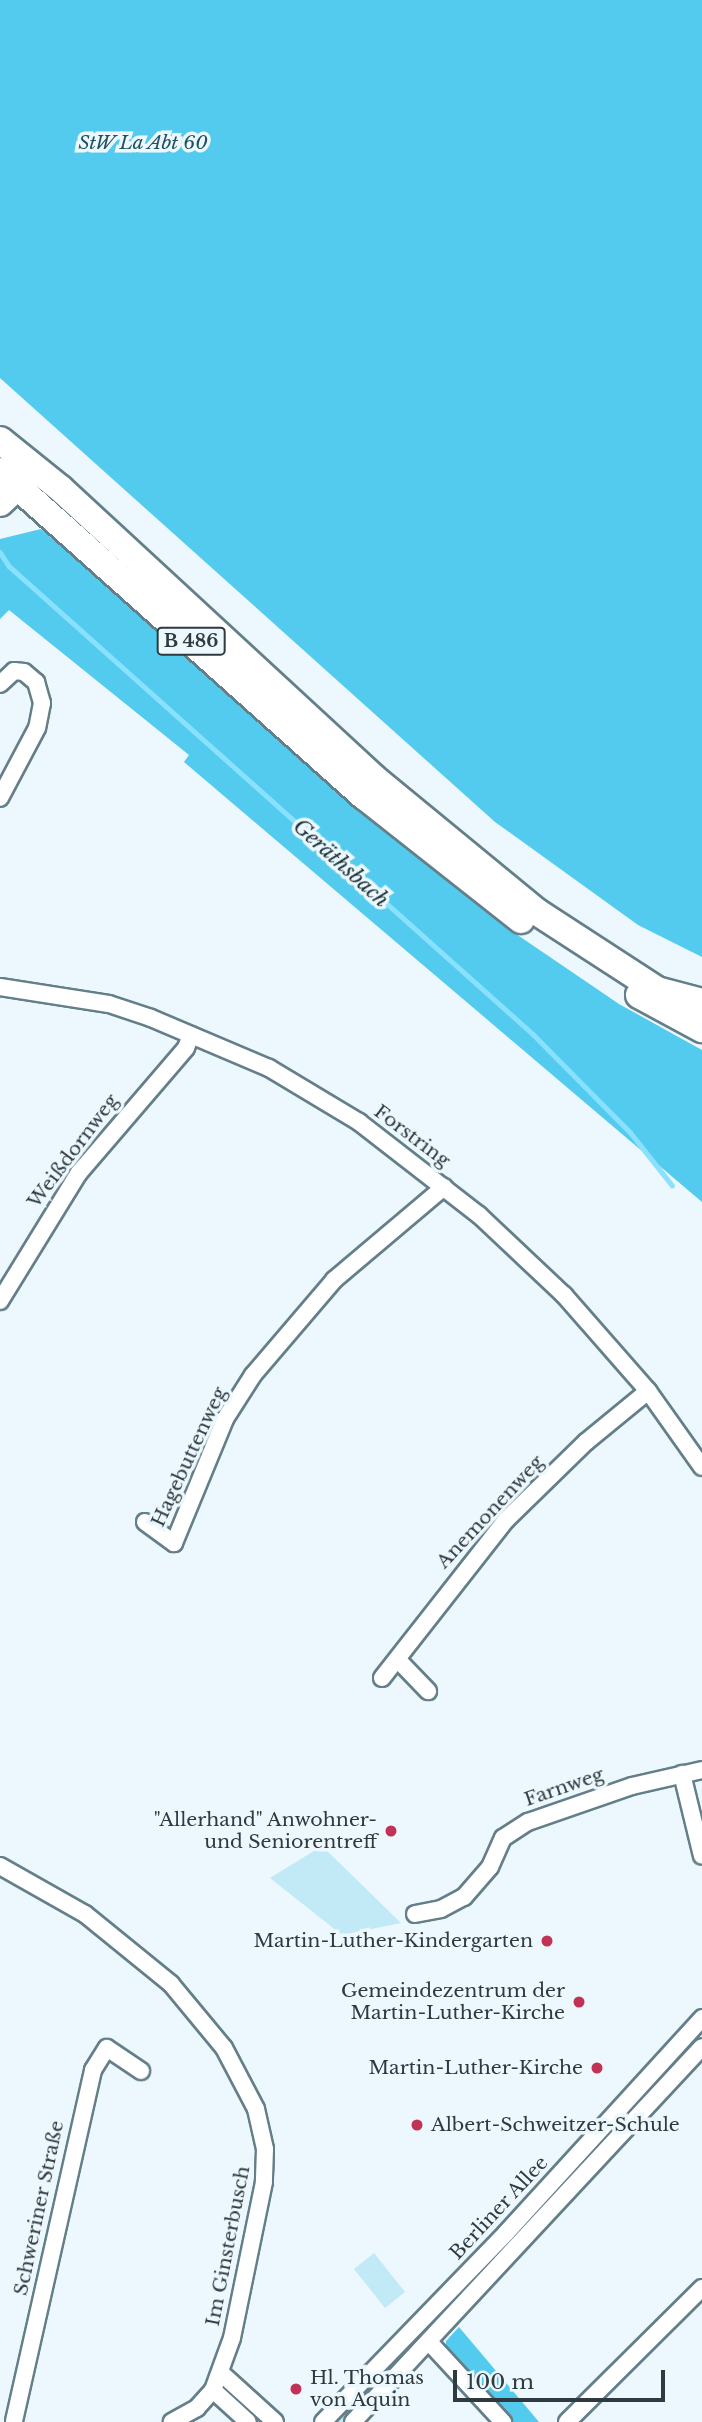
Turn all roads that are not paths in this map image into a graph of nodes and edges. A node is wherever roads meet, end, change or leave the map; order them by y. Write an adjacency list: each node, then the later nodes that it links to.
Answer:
1 (0, 440): 2 (main road, B 486)
2 (37, 470): 3 (main road); 7 (main road, B 486)
3 (5, 483): 7 (main road, B 486)
4 (0, 684): 5 (street)
5 (0, 798)
6 (0, 987): 8 (street, Forstring)
7 (699, 1020)
8 (191, 1035): 9 (street, Forstring); 10 (street, Weißdornweg)
9 (444, 1186): 11 (street, Forstring); 13 (street, Hagebuttenweg)
10 (0, 1301)
11 (648, 1391): 12 (street, Forstring); 14 (street, Anemonenweg)
12 (702, 1467)
13 (145, 1522)
14 (399, 1661): 15 (street, Anemonenweg); 16 (street)
15 (382, 1678)
16 (428, 1691)
17 (702, 1770): 18 (street, Farnweg)
18 (681, 1774): 19 (street); 21 (street, Farnweg)
19 (702, 1856)
20 (0, 1866): 27 (street, Im Ginsterbusch)
21 (415, 1914)
22 (702, 2018): 34 (street, Berliner Allee)
23 (702, 2047): 26 (street, Berliner Allee)
24 (141, 2071): 30 (street, Schweriner Straße)
25 (702, 2288): 37 (street)
26 (430, 2343): 35 (street, Berliner Allee); 36 (street)
27 (221, 2373): 28 (street, Im Ginsterbusch); 33 (street)
28 (213, 2390): 31 (street); 32 (street)
29 (0, 2412): 30 (street)
30 (15, 2421)
31 (173, 2422)
32 (248, 2422)
33 (275, 2422)
34 (323, 2422)
35 (353, 2422)
36 (503, 2422)
37 (567, 2422)

